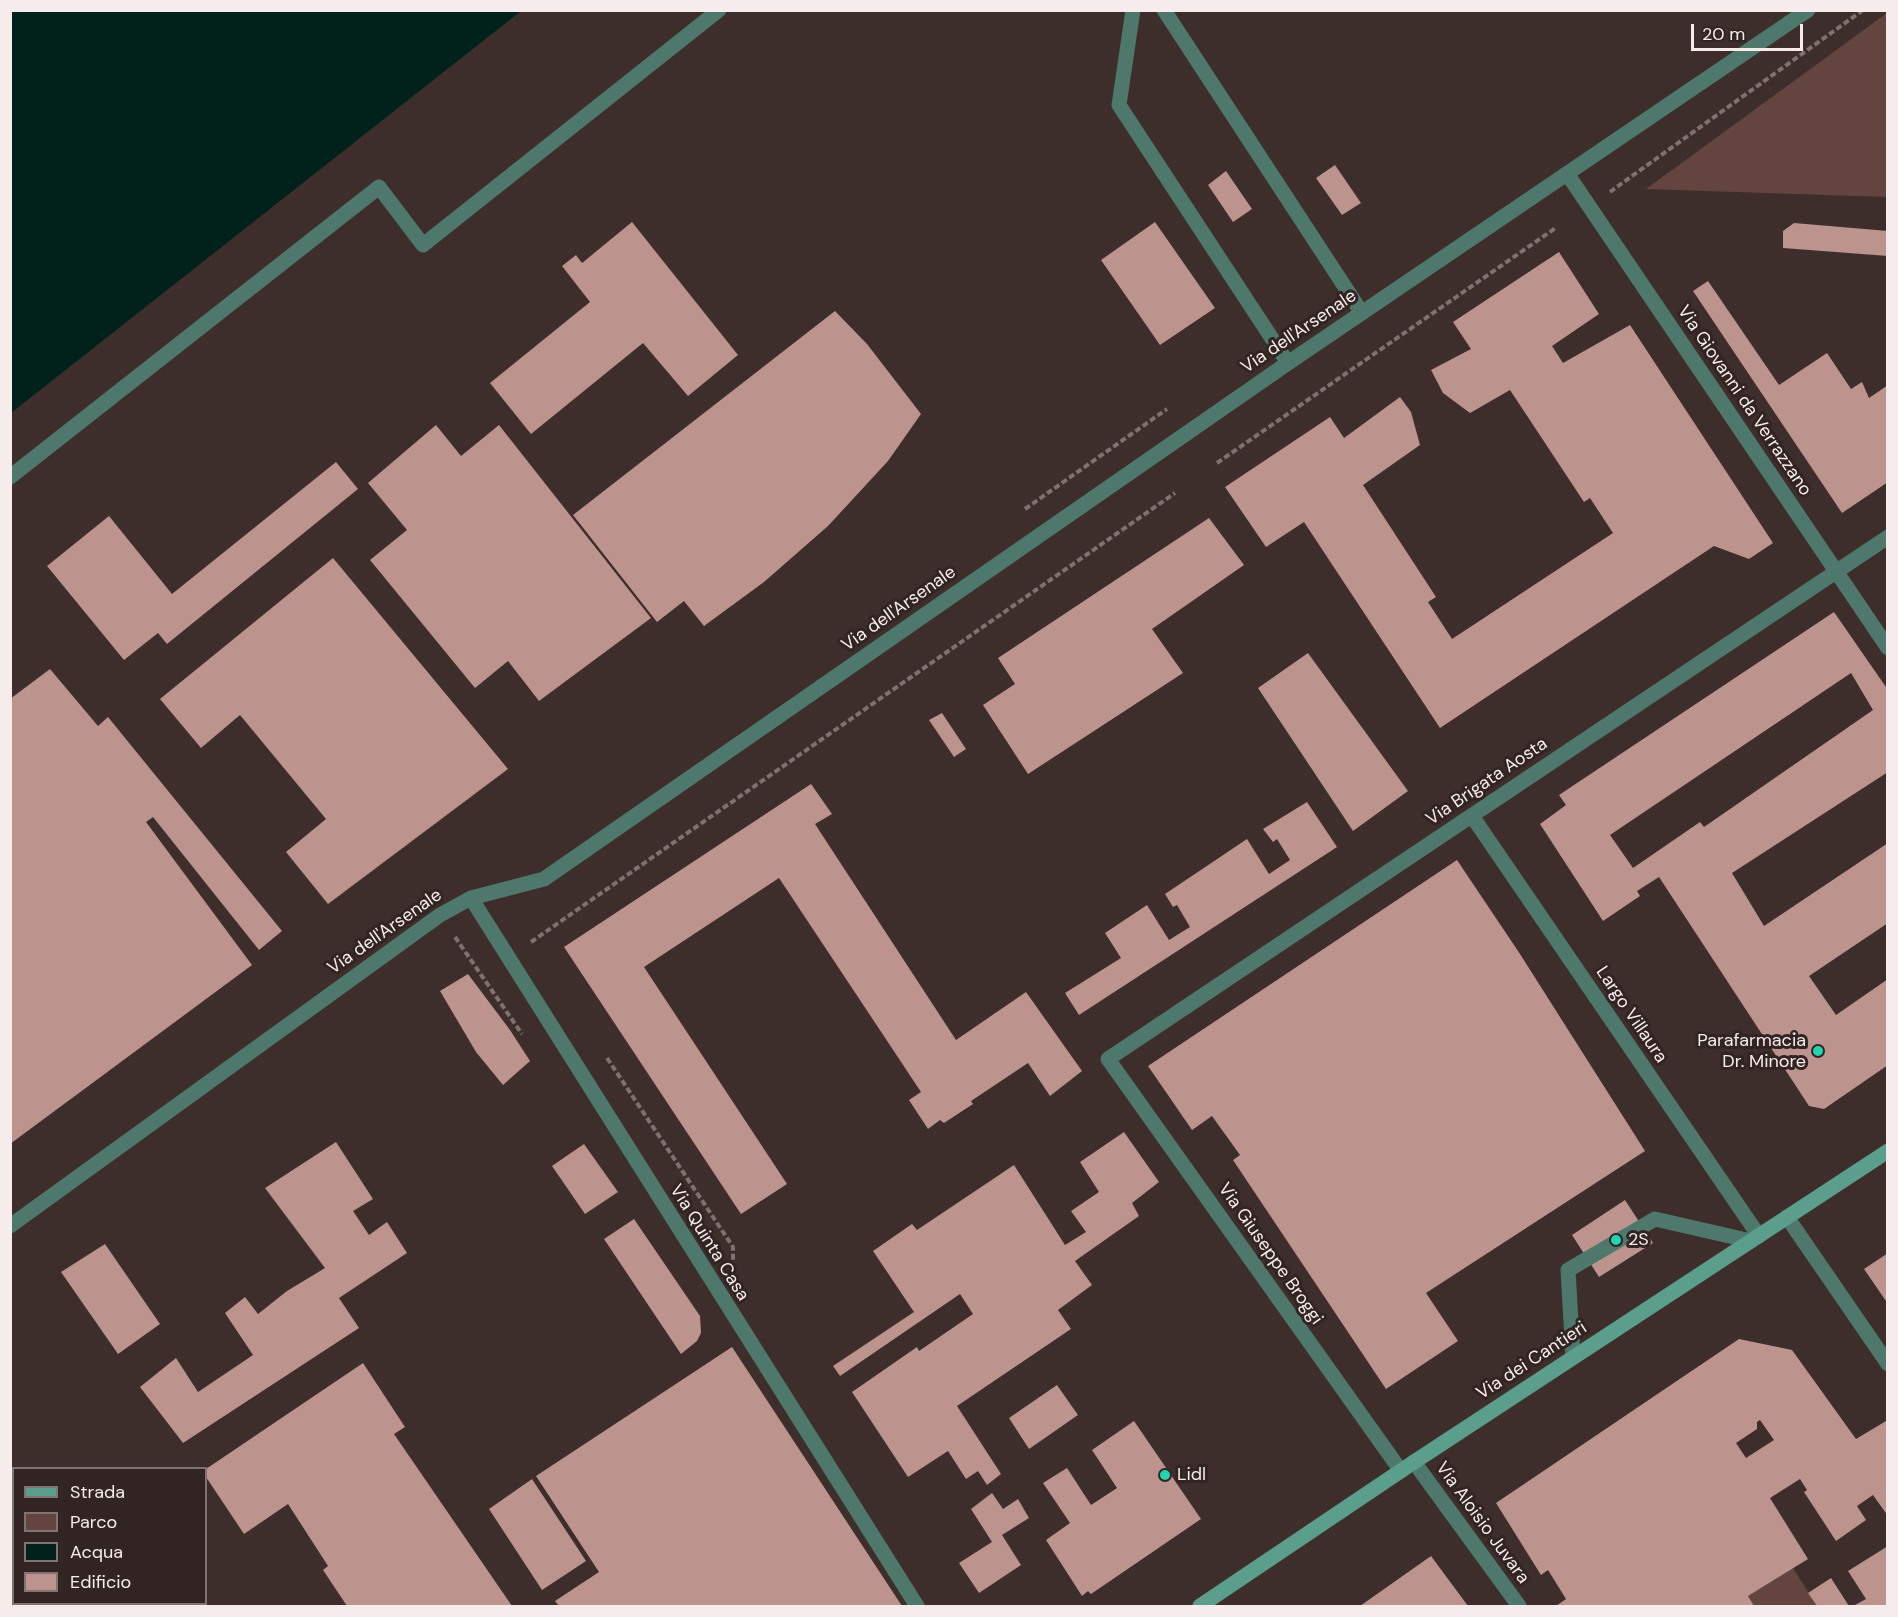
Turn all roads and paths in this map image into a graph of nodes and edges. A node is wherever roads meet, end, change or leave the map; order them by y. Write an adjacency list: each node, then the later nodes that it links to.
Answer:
1 (719, 10): 12 (street)
2 (1133, 10): 10 (street)
3 (1808, 10): 6 (street, Via dell'Arsenale)
4 (1863, 10): 7 (path)
5 (1167, 13): 9 (street)
6 (1568, 175): 9 (street, Via dell'Arsenale); 15 (street, Via Giovanni da Verrazzano)
7 (1608, 193)
8 (1557, 227): 11 (path)
9 (1362, 313): 10 (street, Via dell'Arsenale)
10 (1288, 363): 18 (street, Via dell'Arsenale)
11 (1217, 463)
12 (10, 477)
13 (1175, 493): 19 (path)
14 (1887, 537): 15 (street, Via Brigata Aosta)
15 (1836, 571): 16 (street, Via Giovanni da Verrazzano); 17 (street, Via Brigata Aosta)
16 (1887, 648)
17 (1472, 816): 20 (street, Via Brigata Aosta); 24 (street, Largo Villaura)
18 (471, 898): 23 (street, Via dell'Arsenale); 29 (street, Via Quinta Casa)
19 (530, 942)
20 (1108, 1059): 28 (street, Via Giuseppe Broggi)
21 (1887, 1151): 22 (main road, Via dei Cantieri)
22 (1787, 1217): 24 (main road, Via dei Cantieri); 26 (street)
23 (10, 1226)
24 (1755, 1239): 25 (main road, Via dei Cantieri); 25 (street)
25 (1574, 1357): 27 (main road, Via dei Cantieri)
26 (1887, 1364)
27 (1414, 1461): 28 (main road, Via dei Cantieri); 31 (street, Via Aloisio Juvara)
28 (1401, 1471): 30 (main road, Via dei Cantieri)
29 (917, 1606)
30 (1200, 1606)
31 (1519, 1606)

